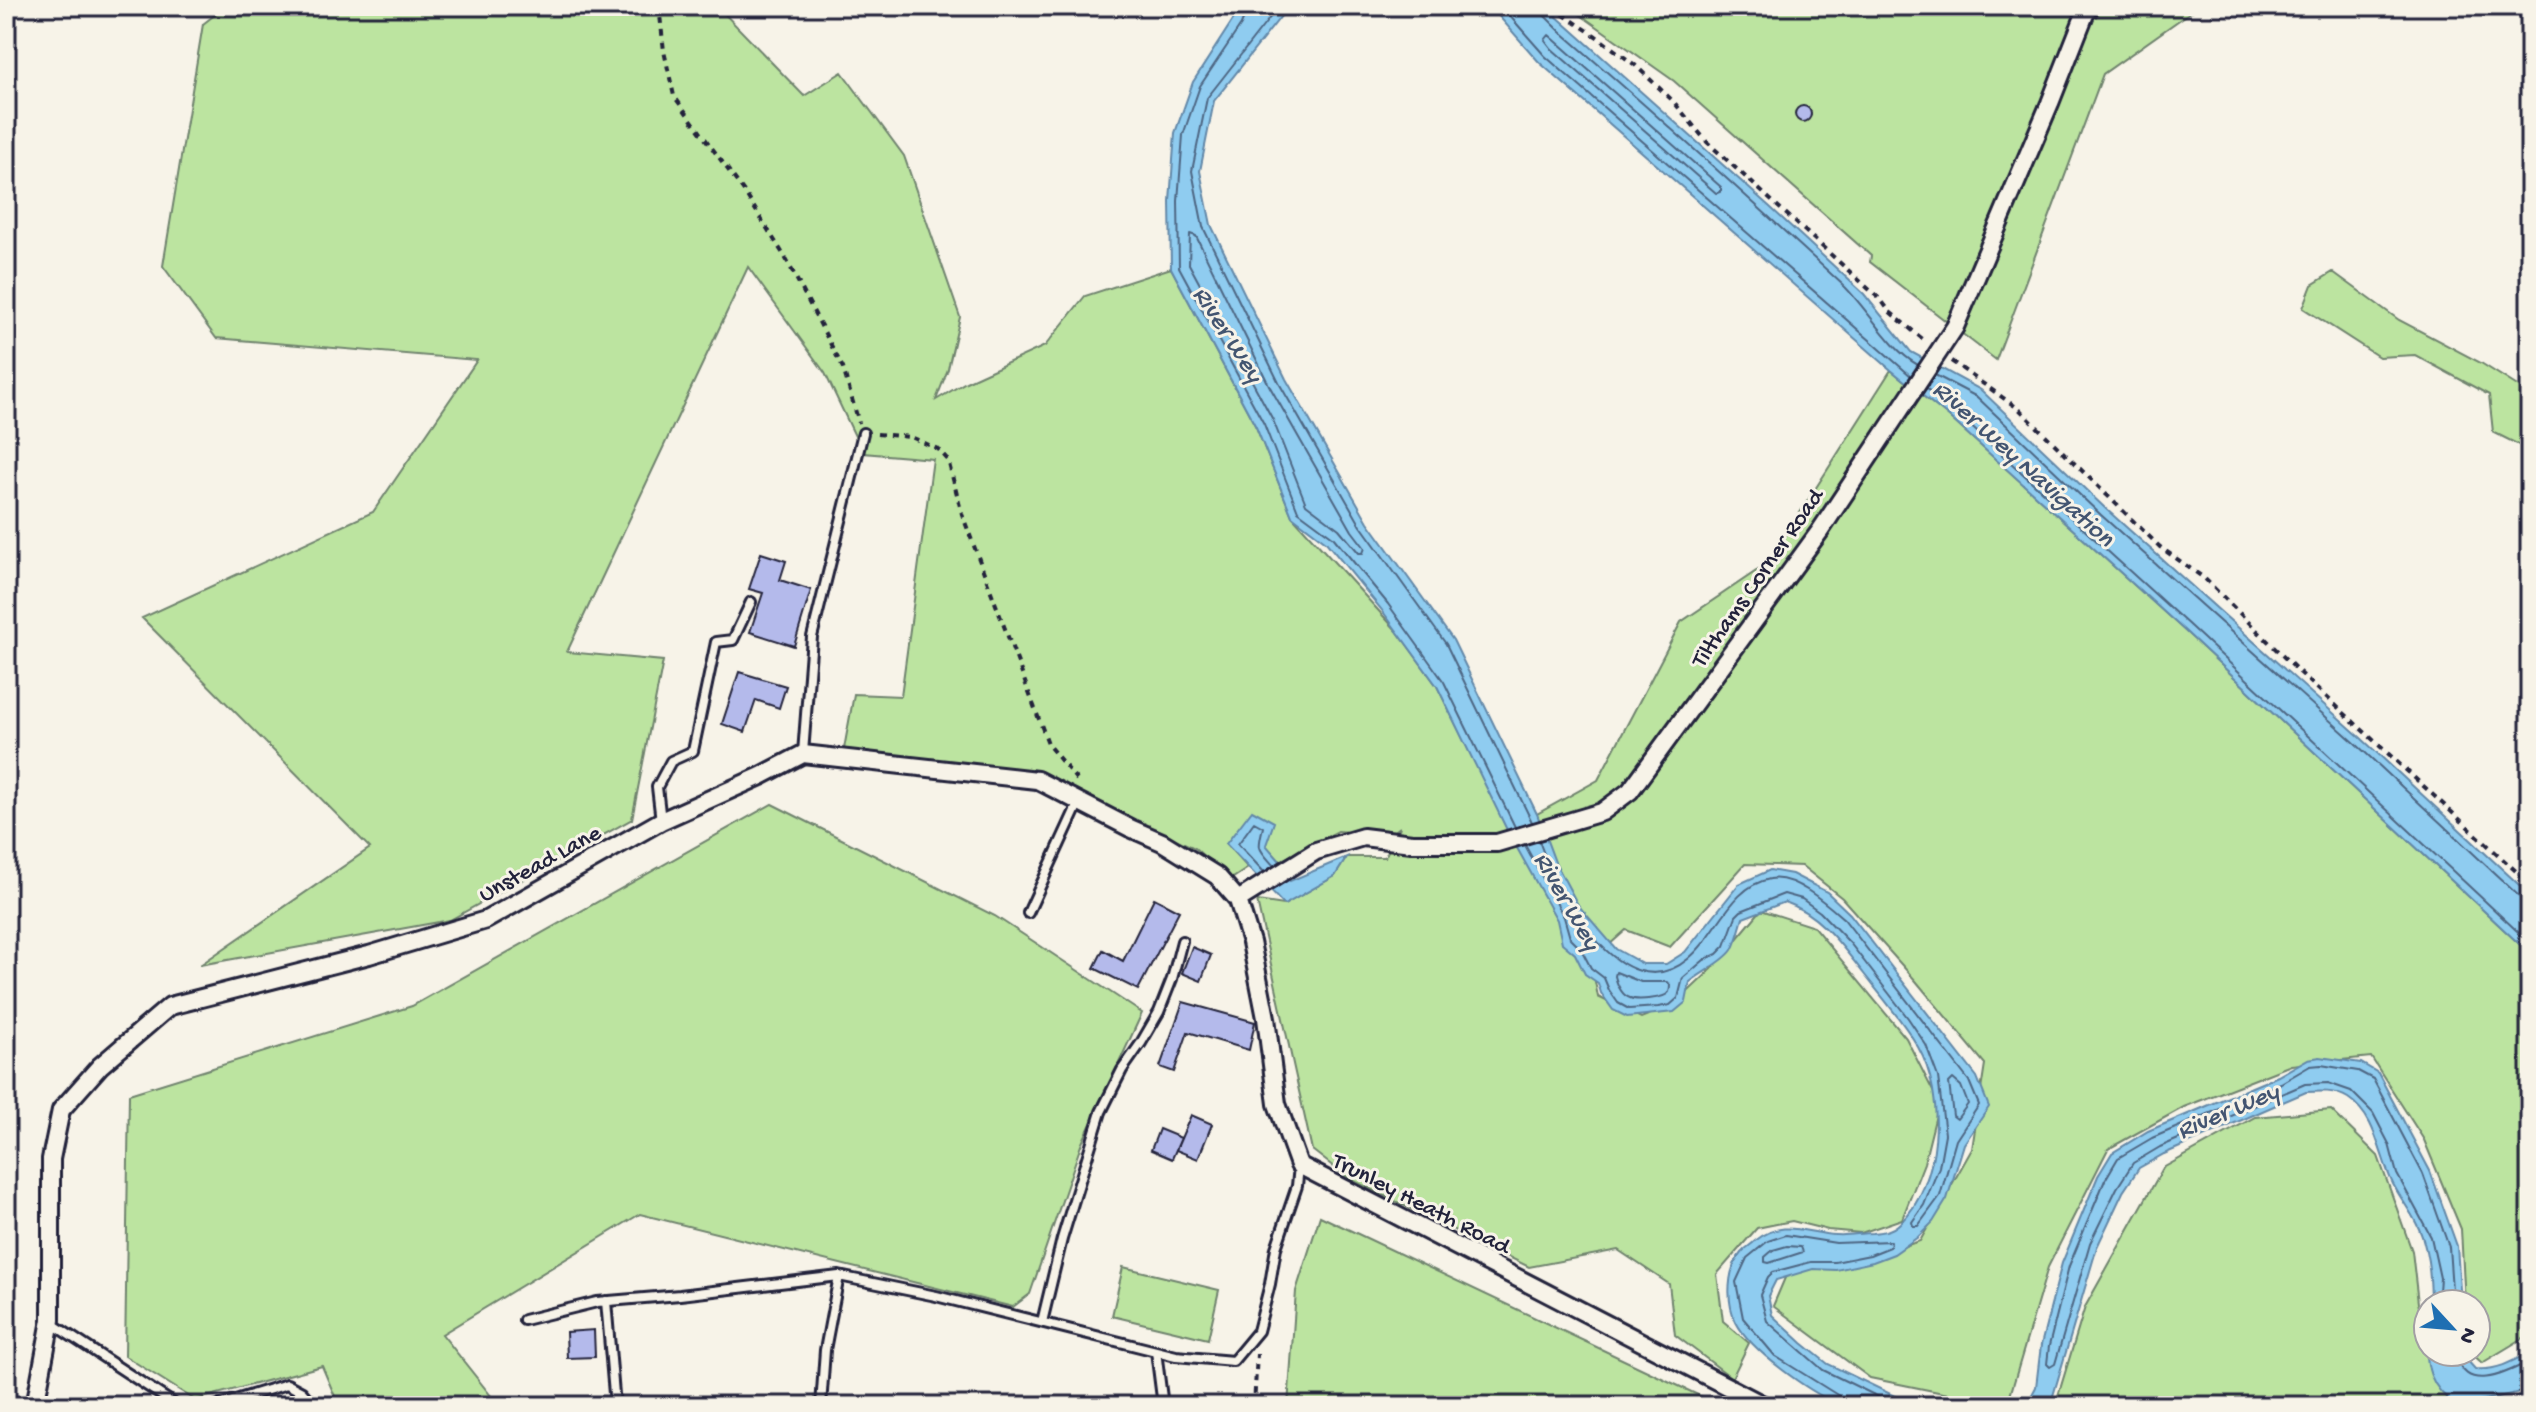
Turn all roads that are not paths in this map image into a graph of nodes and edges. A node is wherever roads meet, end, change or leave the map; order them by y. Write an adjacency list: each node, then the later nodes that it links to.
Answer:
1 (2091, 6): 7 (street, Tilthams Corner Road)
2 (863, 433): 4 (lane)
3 (751, 602): 6 (lane)
4 (803, 754): 5 (street); 6 (street, Unstead Lane)
5 (1083, 796): 7 (street); 8 (lane)
6 (661, 821): 15 (street, Unstead Lane)
7 (1238, 900): 10 (street, Trunley Heath Road)
8 (1028, 913)
9 (1182, 941): 14 (lane)
10 (1299, 1165): 16 (lane); 24 (street, Trunley Heath Road)
11 (839, 1276): 12 (lane); 14 (lane); 22 (lane)
12 (606, 1301): 13 (lane); 21 (lane)
13 (524, 1320)
14 (1042, 1322): 16 (lane)
15 (51, 1323): 17 (street, Unstead Lane); 18 (lane)
16 (1156, 1351): 23 (lane)
17 (35, 1406)
18 (181, 1406)
19 (216, 1406): 20 (lane)
20 (314, 1406)
21 (615, 1406)
22 (821, 1406)
23 (1163, 1406)
24 (1765, 1406)

